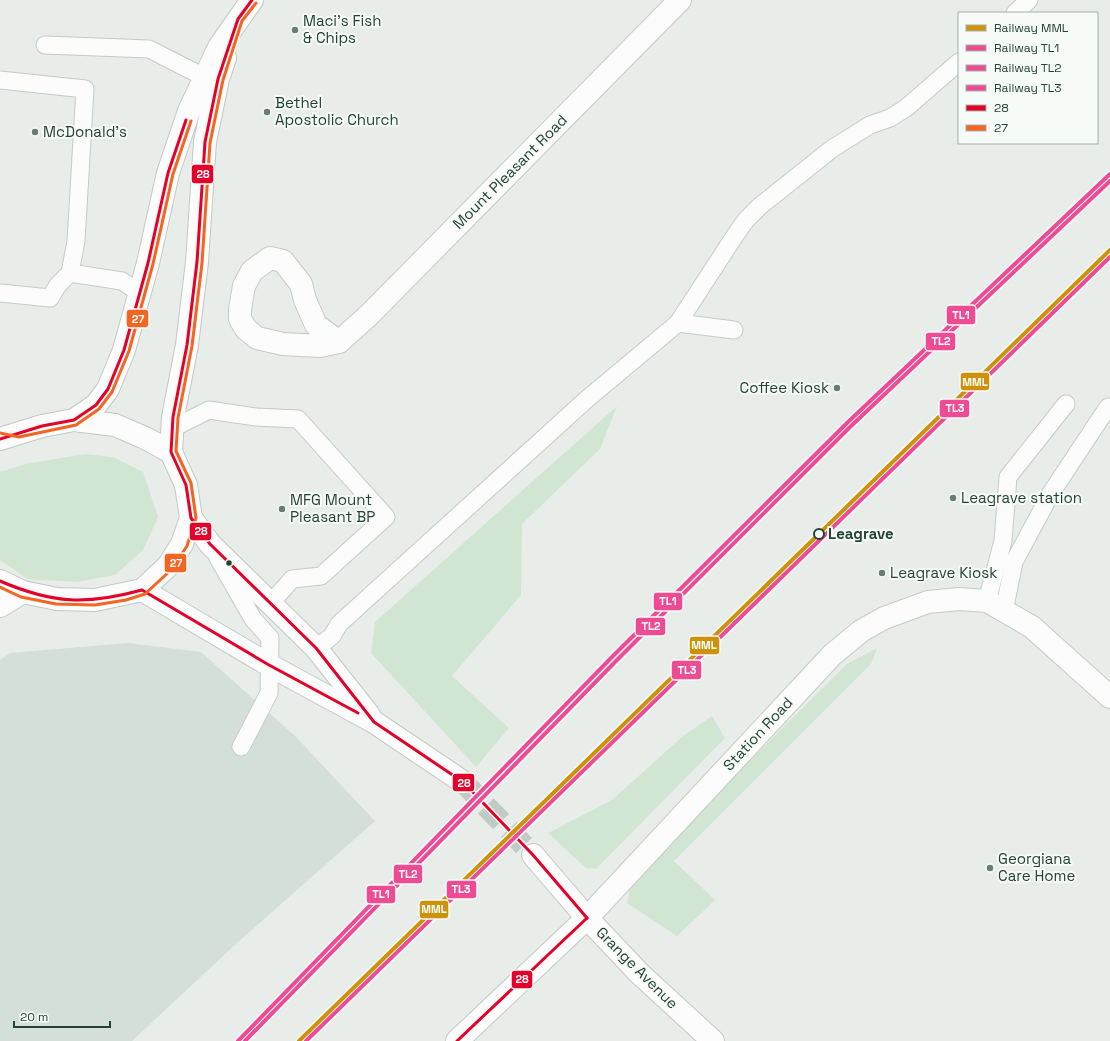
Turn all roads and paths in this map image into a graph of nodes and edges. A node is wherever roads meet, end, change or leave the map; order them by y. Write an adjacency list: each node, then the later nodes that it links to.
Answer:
1 (252, 0): 5 (main road)
2 (680, 0): 15 (main road, Mount Pleasant Road)
3 (1029, 0): 4 (lane)
4 (1015, 12)
5 (238, 20): 8 (main road); 19 (main road)
6 (45, 45): 8 (lane)
7 (958, 63): 13 (lane)
8 (204, 77): 12 (main road)
9 (0, 80): 10 (lane)
10 (70, 273): 11 (lane); 12 (lane)
11 (0, 293)
12 (140, 293): 18 (main road)
13 (678, 323): 14 (lane); 30 (lane)
14 (734, 330)
15 (339, 342): 15 (main road)
16 (1066, 404): 29 (lane)
17 (1108, 406): 29 (lane)
18 (74, 420): 20 (main road); 21 (main road)
19 (173, 428): 21 (main road); 27 (lane)
20 (6, 433)
21 (171, 452): 22 (main road)
22 (191, 518): 23 (main road); 25 (main road)
23 (210, 544): 27 (main road); 31 (lane)
24 (0, 581): 26 (main road)
25 (142, 590): 26 (main road); 31 (main road)
26 (24, 592): 28 (main road)
27 (271, 603): 30 (main road)
28 (0, 606)
29 (995, 606): 32 (main road); 37 (main road, Station Road)
30 (316, 648): 33 (main road)
31 (269, 665): 33 (main road); 34 (lane)
32 (1110, 697)
33 (374, 722): 35 (main road)
34 (241, 747)
35 (463, 782)
36 (533, 855): 37 (main road, Grange Avenue)
37 (587, 918): 38 (main road, Station Road); 39 (main road, Grange Avenue)
38 (456, 1041)
39 (712, 1041)

